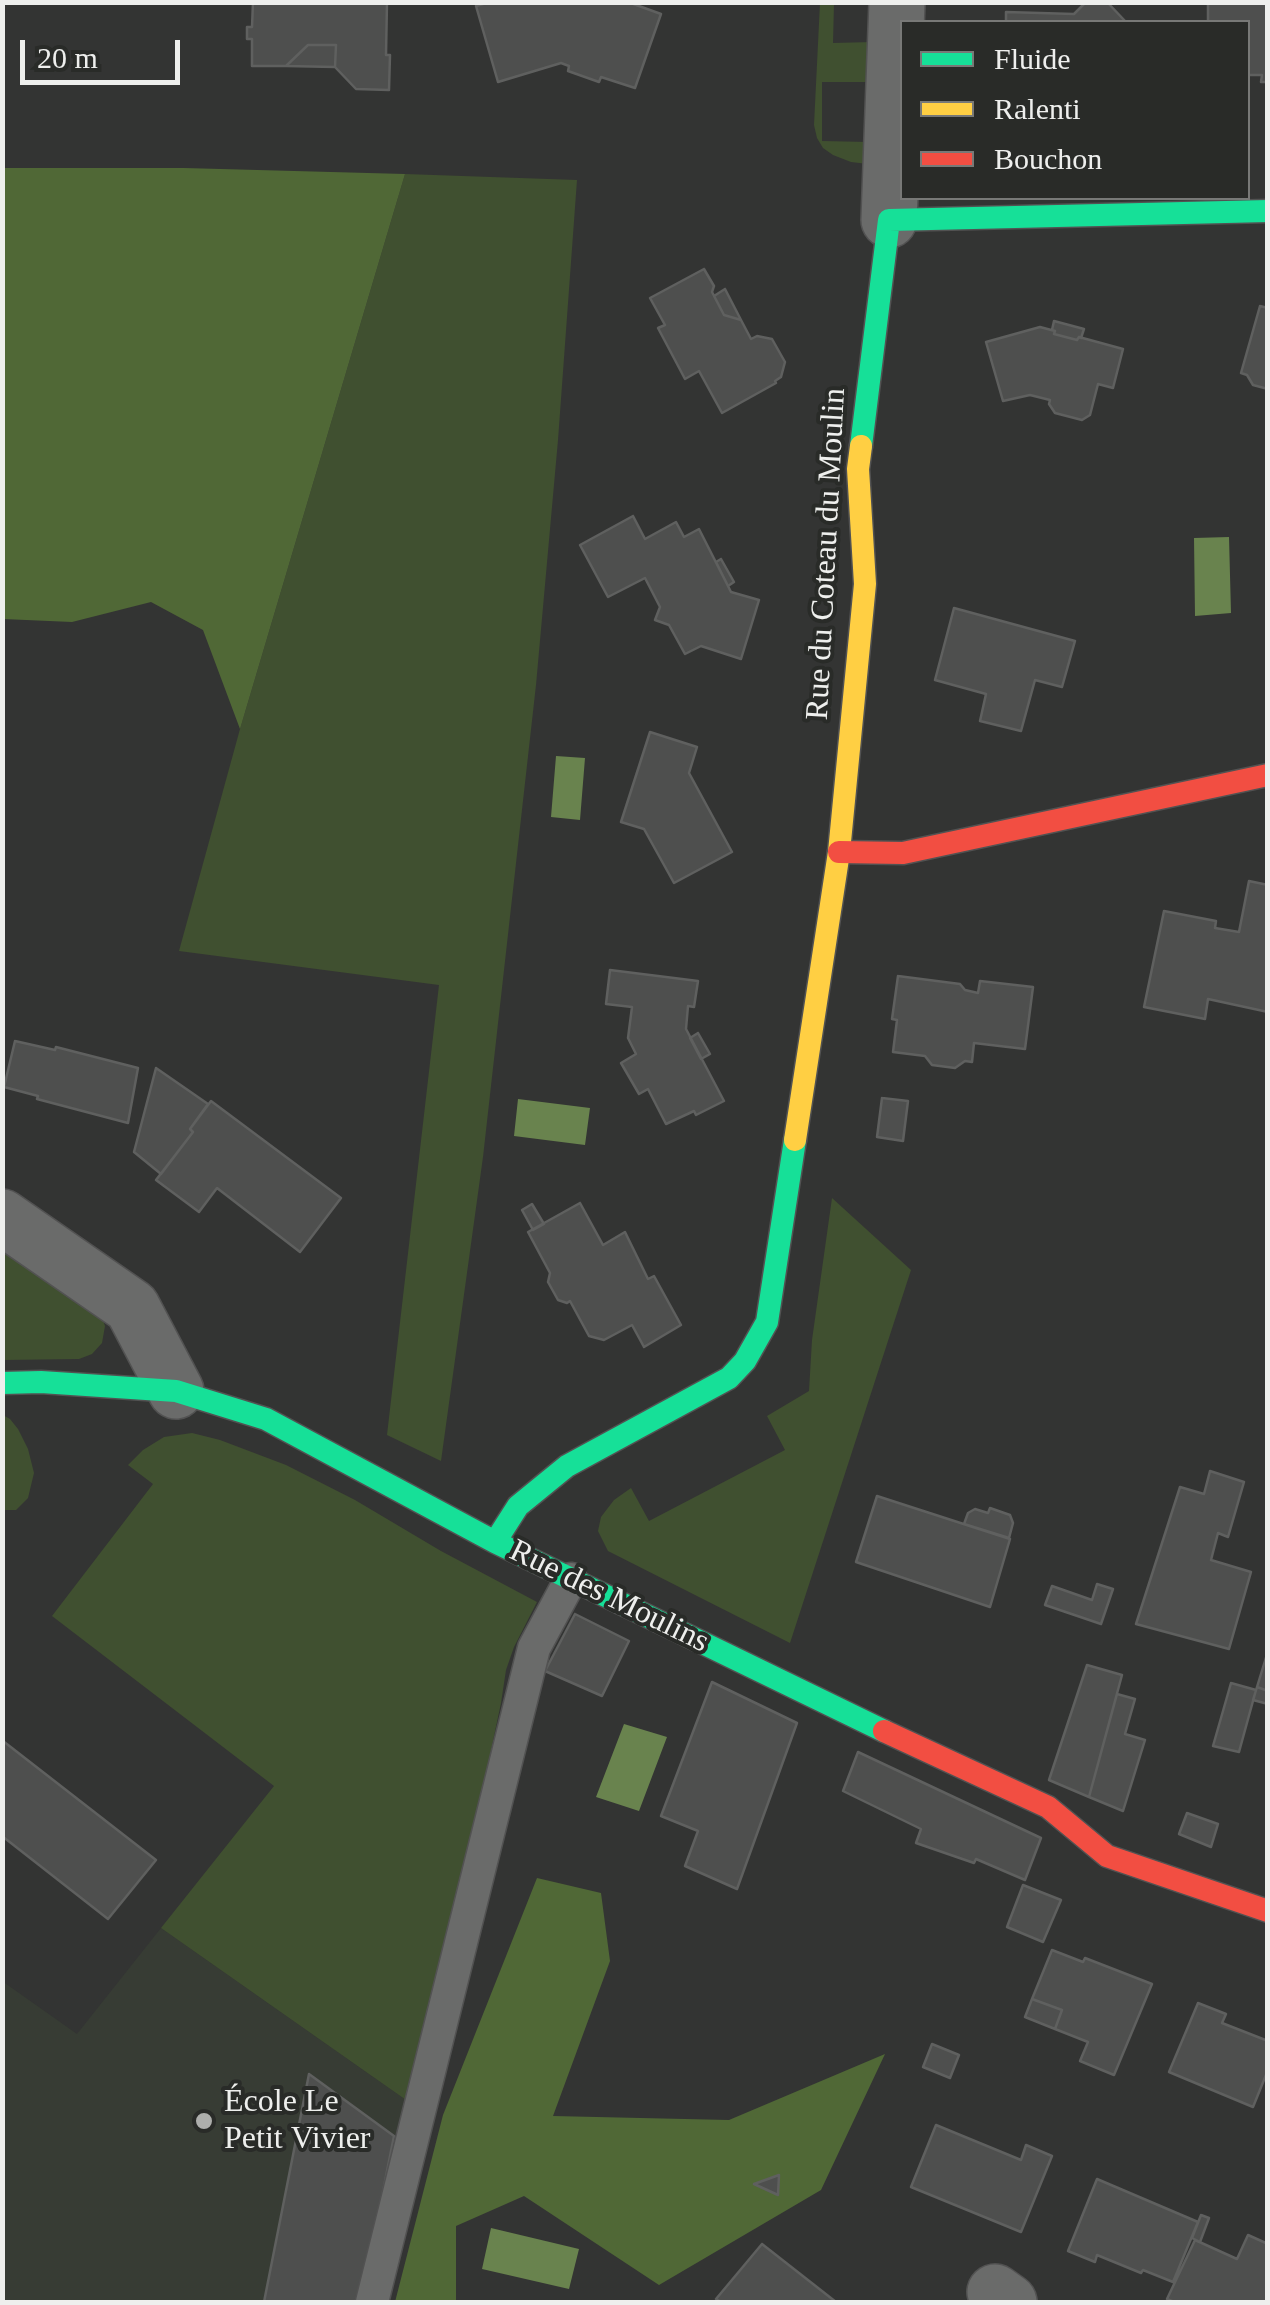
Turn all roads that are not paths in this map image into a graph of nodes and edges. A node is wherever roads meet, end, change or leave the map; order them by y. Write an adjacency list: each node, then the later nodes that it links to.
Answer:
1 (897, 2): 3 (street)
2 (1268, 211): 3 (street)
3 (889, 220): 5 (street, Rue du Coteau du Moulin)
4 (1268, 775): 5 (street)
5 (838, 852): 9 (street, Rue du Coteau du Moulin)
6 (2, 1218): 8 (street)
7 (2, 1383): 8 (street, Rue des Moulins)
8 (176, 1391): 9 (street, Rue des Moulins)
9 (495, 1542): 10 (street, Rue des Moulins)
10 (571, 1579): 11 (street, Rue des Moulins); 12 (lane)
11 (1268, 1911)
12 (372, 2302)

